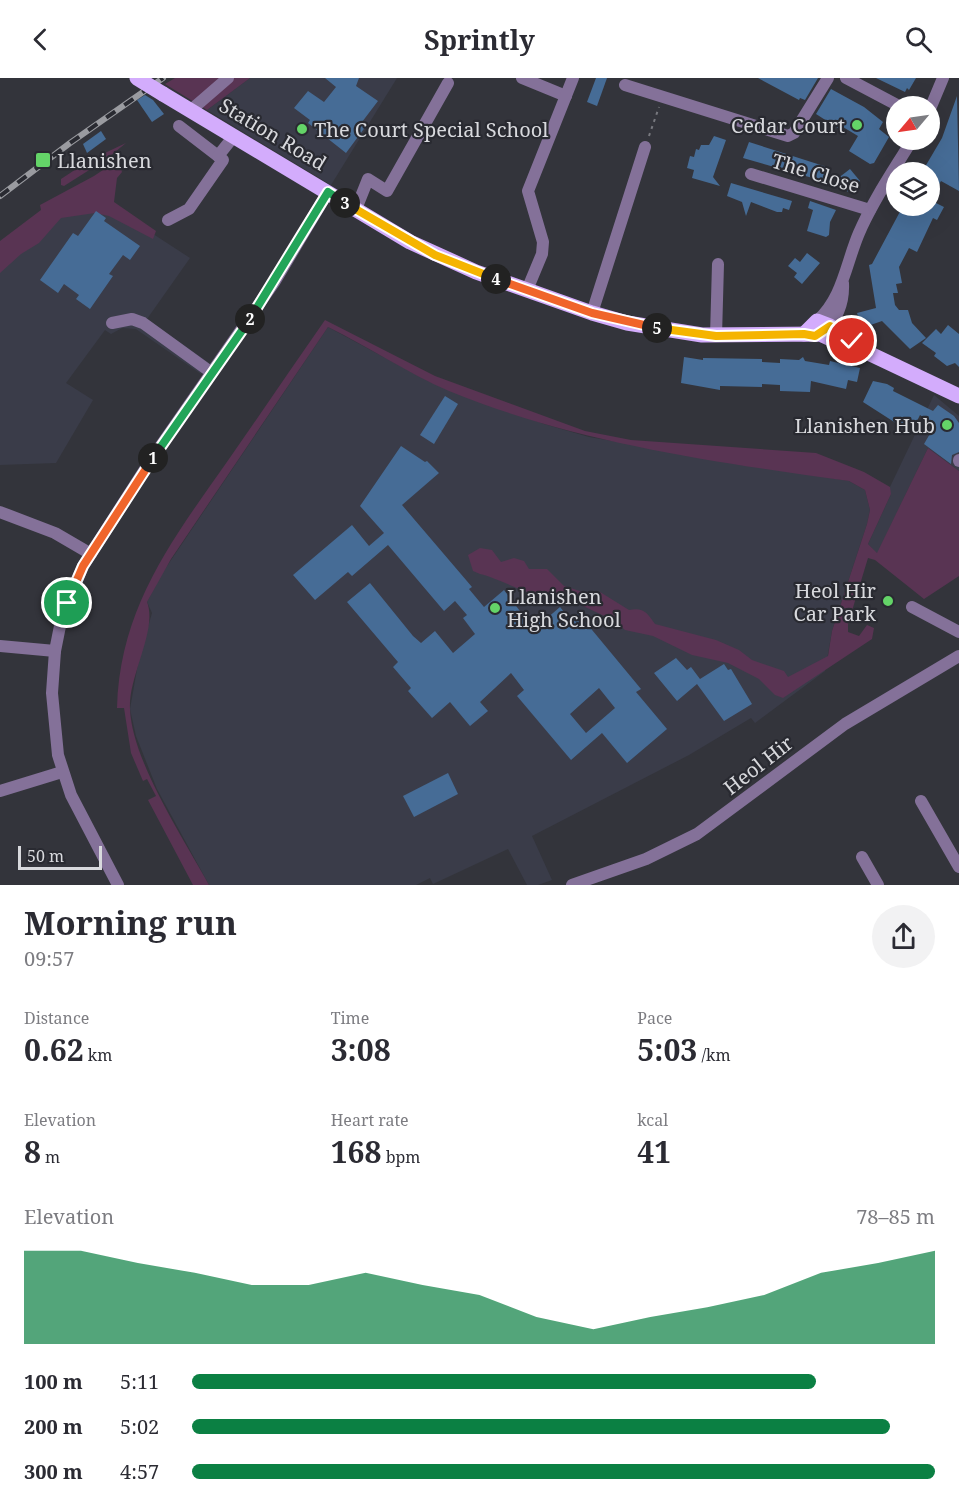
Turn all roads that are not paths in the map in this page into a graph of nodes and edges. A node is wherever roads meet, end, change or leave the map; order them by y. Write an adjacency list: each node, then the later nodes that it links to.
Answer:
1 (138, 78): 13 (main road, Station Road, bridge)
2 (228, 78): 13 (street)
3 (522, 78): 10 (street)
4 (573, 78): 10 (street)
5 (828, 78): 9 (street)
6 (846, 78): 12 (street)
7 (943, 78): 11 (street)
8 (448, 83): 21 (street)
9 (626, 85)
10 (566, 96): 25 (street)
11 (935, 96)
12 (886, 99)
13 (190, 110): 15 (main road, Station Road)
14 (179, 126): 18 (street)
15 (234, 136): 18 (street); 20 (main road, Station Road)
16 (645, 147): 26 (street)
17 (906, 150): 22 (street)
18 (218, 156): 23 (street)
19 (751, 174): 22 (street, The Close)
20 (328, 192): 21 (main road, Station Road); 30 (street)
21 (356, 209): 25 (main road, Station Road)
22 (870, 210): 28 (street)
23 (168, 220)
24 (718, 264): 29 (street)
25 (527, 290): 26 (main road, Station Road)
26 (592, 313): 29 (main road, Station Road)
27 (112, 323): 30 (street)
28 (822, 327): 29 (main road, Station Road); 31 (main road)
29 (716, 336)
30 (212, 373): 33 (street)
31 (959, 396)
32 (0, 512): 33 (street)
33 (91, 554): 37 (street)
34 (912, 607): 35 (street)
35 (959, 632)
36 (0, 646): 37 (street)
37 (55, 651): 39 (street)
38 (959, 656): 45 (street, Heol Hir)
39 (62, 772): 40 (street); 44 (street)
40 (0, 791)
41 (921, 801): 43 (street)
42 (862, 857): 46 (street)
43 (959, 867)
44 (118, 885)
45 (572, 885)
46 (878, 885)

